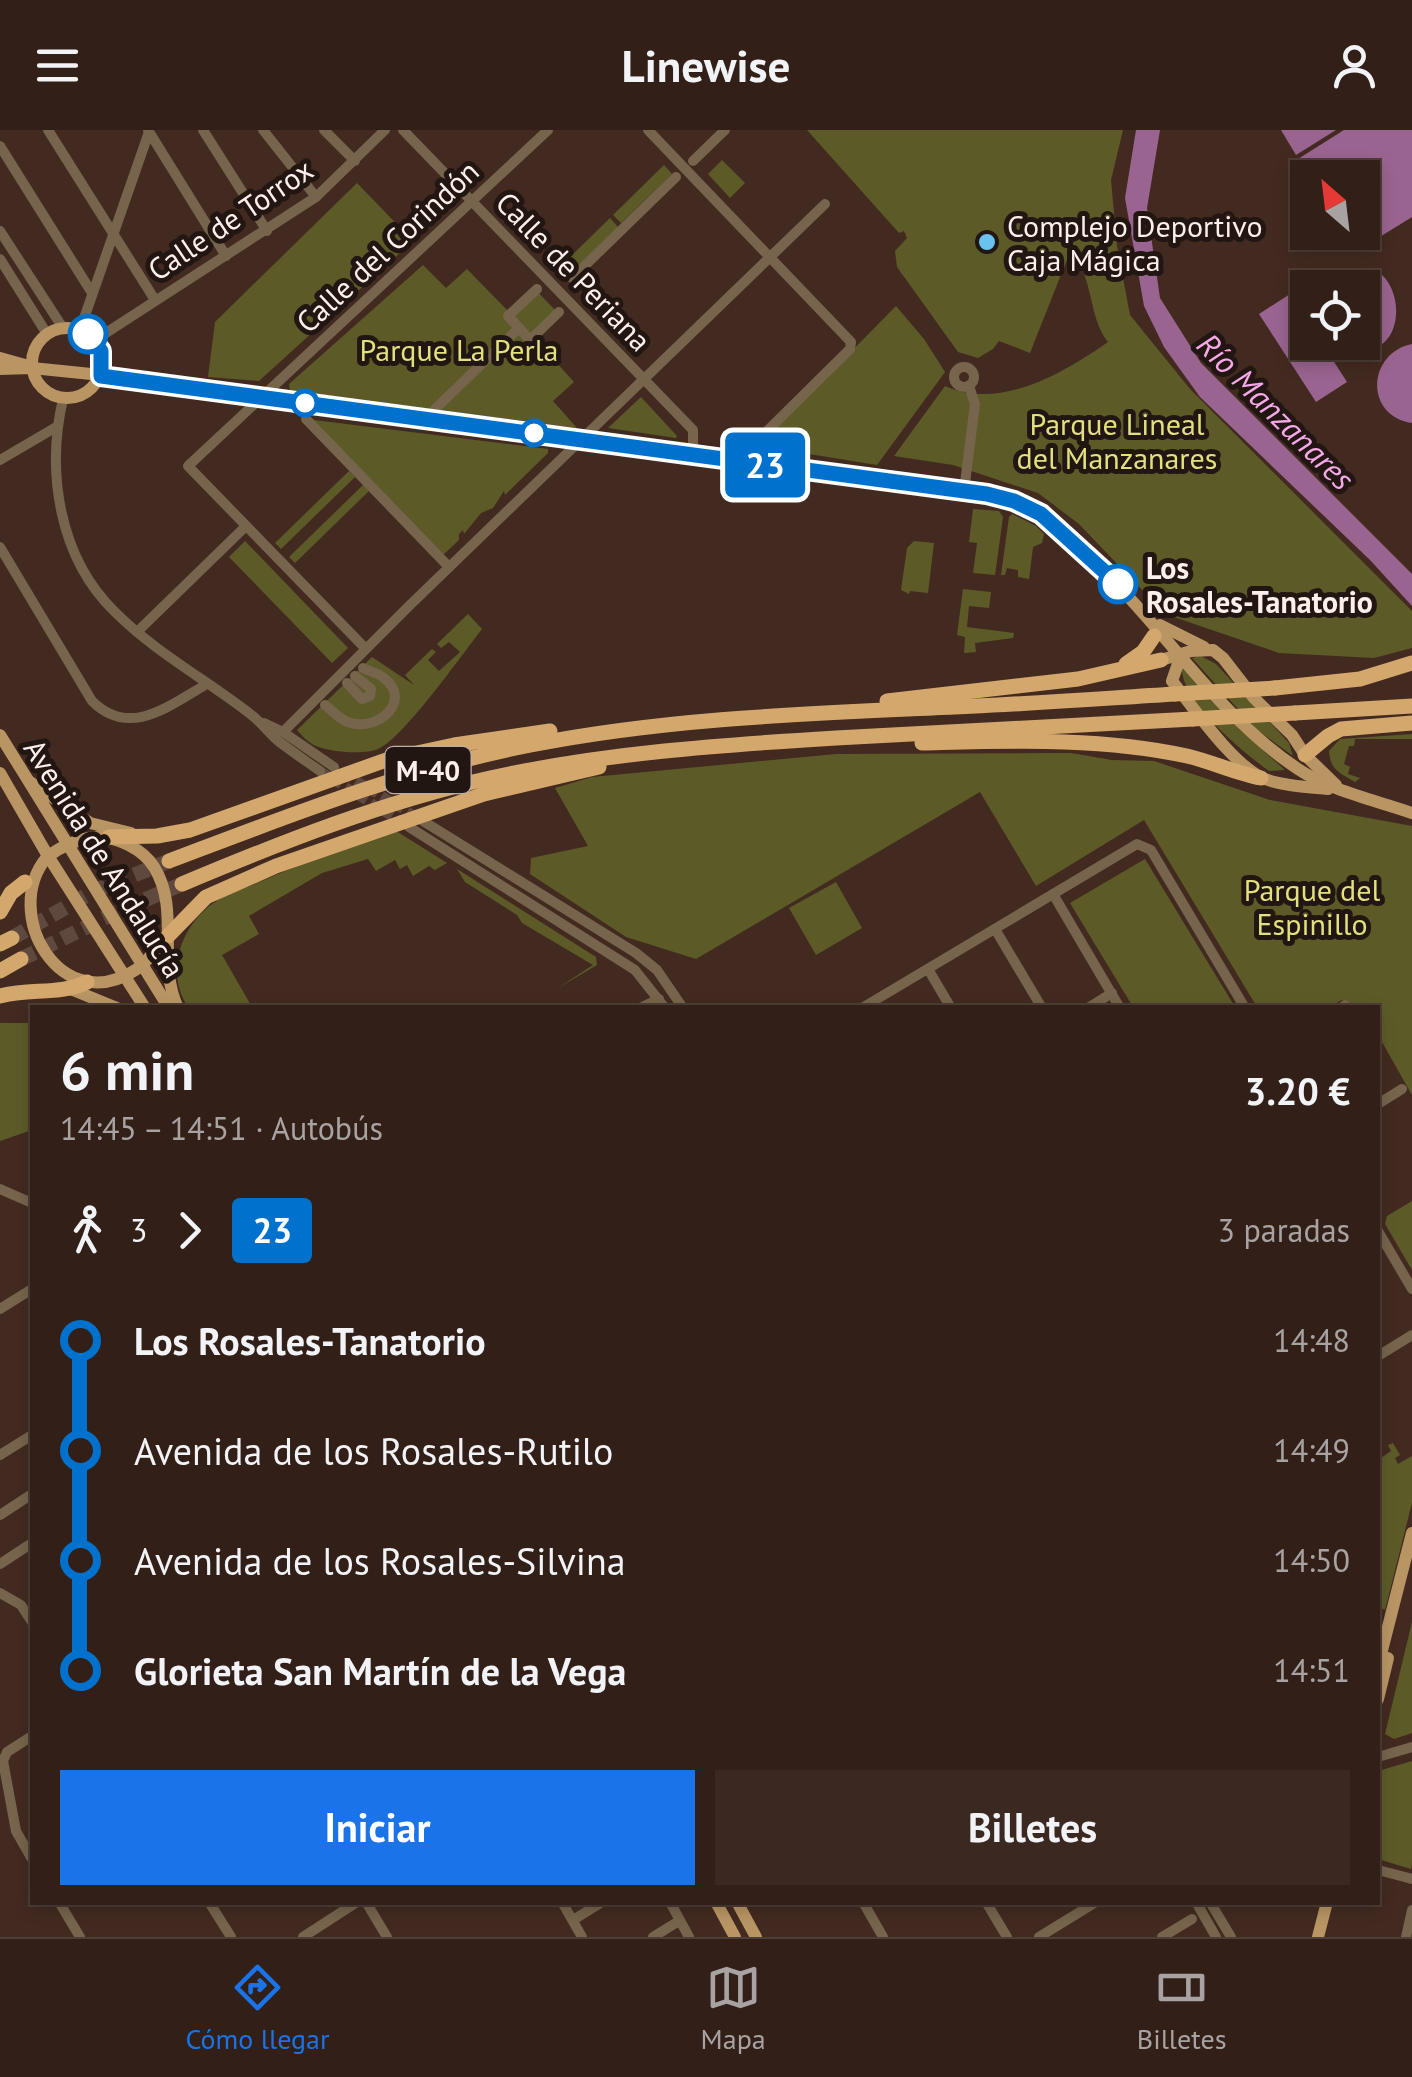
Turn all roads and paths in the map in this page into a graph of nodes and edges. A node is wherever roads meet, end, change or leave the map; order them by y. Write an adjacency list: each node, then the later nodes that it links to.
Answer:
1 (48, 130): 20 (street)
2 (204, 130): 18 (street)
3 (263, 130): 15 (street)
4 (324, 130): 12 (street)
5 (385, 130): 12 (street, Calle de Torrox)
6 (402, 130): 16 (street, Calle de Periana)
7 (548, 130): 16 (street, Calle del Corindón)
8 (648, 130): 22 (street)
9 (725, 130): 13 (street)
10 (148, 131): 20 (street); 21 (street)
11 (0, 146): 26 (street)
12 (354, 161): 15 (street, Calle de Torrox)
13 (692, 161)
14 (676, 177): 24 (street)
15 (316, 197): 18 (street, Calle de Torrox)
16 (472, 202): 38 (street, Calle de Periana); 40 (street, Calle del Corindón)
17 (825, 204): 22 (street)
18 (267, 230): 21 (street, Calle de Torrox)
19 (0, 231): 29 (street)
20 (114, 233): 26 (street); 27 (street)
21 (226, 256): 27 (street, Calle de Torrox)
22 (770, 256): 38 (street); 48 (street)
23 (0, 258): 32 (street)
24 (572, 278)
25 (537, 289): 30 (street)
26 (92, 294): 31 (street)
27 (156, 300): 33 (street, Calle de Torrox)
28 (559, 312): 30 (street)
29 (62, 328): 31 (main road); 32 (main road)
30 (519, 328): 42 (street)
31 (80, 330): 33 (main road)
32 (47, 334): 35 (main road)
33 (95, 340): 37 (main road)
34 (0, 358): 35 (main road)
35 (32, 368): 36 (main road); 37 (main road); 41 (main road)
36 (0, 369)
37 (101, 376): 40 (main road); 41 (main road)
38 (643, 378): 45 (street); 46 (street, Calle de Periana)
39 (969, 386): 49 (street)
40 (260, 397): 45 (main road); 50 (street, Calle del Corindón)
41 (63, 398): 44 (street)
42 (435, 409)
43 (306, 419): 52 (street)
44 (58, 426): 47 (street); 54 (street)
45 (582, 438): 46 (main road); 52 (street)
46 (693, 454): 48 (main road)
47 (0, 460)
48 (748, 462): 49 (main road)
49 (964, 491): 53 (main road)
50 (246, 527): 54 (street); 56 (street)
51 (0, 547): 63 (street)
52 (448, 567): 56 (street)
53 (1150, 618): 55 (main road); 57 (main road); 58 (main road)
54 (137, 632): 63 (street)
55 (1154, 636): 59 (main road); 61 (highway)
56 (365, 648): 71 (street)
57 (1213, 650): 58 (main road); 75 (main road)
58 (1181, 655): 59 (main road); 64 (main road); 75 (main road)
59 (1161, 660): 61 (highway); 64 (main road)
60 (1412, 663): 64 (highway, M-40, bridge)
61 (1112, 671): 67 (highway)
62 (355, 676): 65 (street)
63 (207, 684): 68 (street)
64 (1174, 687): 67 (highway, M-40); 81 (main road)
65 (325, 705)
66 (1412, 706): 73 (highway, M-40, bridge)
67 (789, 715): 69 (highway, M-40)
68 (258, 721): 71 (street); 78 (street)
69 (698, 722): 86 (highway); 90 (highway, M-40)
70 (1412, 723): 75 (highway)
71 (284, 732): 76 (street)
72 (0, 735): 80 (main road, Avenida de Andalucía)
73 (758, 743): 74 (highway, M-40); 81 (highway)
74 (680, 749): 92 (highway, M-40); 96 (highway)
75 (1306, 757): 77 (highway); 81 (main road); 82 (main road)
76 (334, 767)
77 (1319, 768): 82 (main road)
78 (320, 771)
79 (0, 773): 89 (main road, Avenida de Andalucía)
80 (26, 778): 86 (main road); 88 (main road, Avenida de Andalucía)
81 (1268, 780): 82 (main road)
82 (1341, 790): 83 (main road)
83 (1412, 813)
84 (423, 821): 110 (street)
85 (409, 826): 105 (street)
86 (138, 835): 87 (highway)
87 (109, 837): 88 (main road); 96 (main road, Avenida de Andalucía)
88 (65, 844): 89 (main road); 98 (main road, Avenida de Andalucía)
89 (48, 856): 91 (main road); 101 (main road, Avenida de Andalucía)
90 (169, 861)
91 (24, 882): 94 (highway); 102 (main road)
92 (182, 884)
93 (1054, 894): 95 (street); 103 (street); 116 (street)
94 (0, 912)
95 (995, 928): 99 (street); 113 (street)
96 (168, 936): 98 (main road); 109 (main road, Avenida de Andalucía)
97 (22, 959): 100 (highway)
98 (141, 966): 101 (main road); 108 (main road, Avenida de Andalucía)
99 (928, 969): 111 (street); 112 (street)
100 (0, 971)
101 (124, 976): 102 (main road); 107 (main road, Avenida de Andalucía)
102 (80, 986): 104 (highway); 106 (main road)
103 (1112, 994): 114 (street); 115 (street)
104 (0, 996)
105 (662, 1003)
106 (112, 1005)
107 (143, 1005)
108 (167, 1005)
109 (177, 1005)
110 (681, 1005)
111 (870, 1005)
112 (949, 1005)
113 (1040, 1005)
114 (1093, 1005)
115 (1118, 1005)
116 (1243, 1005)
117 (1402, 1089): 118 (street)
118 (1380, 1103)
119 (0, 1189): 120 (street)
120 (30, 1203)
121 (1380, 1234): 122 (street)
122 (1412, 1289)
123 (30, 1290): 124 (street)
124 (0, 1310)
125 (1412, 1335): 126 (street)
126 (1380, 1355)
127 (30, 1436): 128 (street)
128 (0, 1455)
129 (30, 1495): 130 (street)
130 (0, 1515)
131 (1412, 1533): 137 (main road)
132 (30, 1543): 133 (street)
133 (0, 1564)
134 (1412, 1566): 138 (main road)
135 (0, 1593): 136 (street)
136 (30, 1619)
137 (1380, 1658)
138 (1380, 1691)
139 (30, 1737): 142 (street)
140 (1412, 1746): 141 (street)
141 (1380, 1756)
142 (30, 1856)
143 (1380, 1871): 144 (street)
144 (1412, 1879)
145 (61, 1905): 165 (street)
146 (211, 1905): 166 (street)
147 (352, 1905): 167 (street)
148 (368, 1905): 168 (street)
149 (564, 1905): 163 (street)
150 (597, 1905): 163 (street)
151 (674, 1905): 164 (street)
152 (718, 1905): 171 (main road)
153 (865, 1905): 173 (street)
154 (988, 1905): 174 (street)
155 (1091, 1905): 175 (street)
156 (1198, 1905): 177 (street)
157 (1212, 1905): 178 (street)
158 (1317, 1905): 179 (main road)
159 (1326, 1905): 180 (main road)
160 (742, 1908): 171 (street); 172 (main road)
161 (1412, 1910): 181 (street)
162 (1192, 1919): 176 (street)
163 (573, 1920): 169 (street)
164 (686, 1930): 170 (street)
165 (80, 1937)
166 (232, 1937)
167 (304, 1937)
168 (388, 1937)
169 (582, 1937)
170 (654, 1937)
171 (735, 1937)
172 (756, 1937)
173 (883, 1937)
174 (1008, 1937)
175 (1038, 1937)
176 (1162, 1937)
177 (1216, 1937)
178 (1231, 1937)
179 (1310, 1937)
180 (1318, 1937)
181 (1406, 1937)

